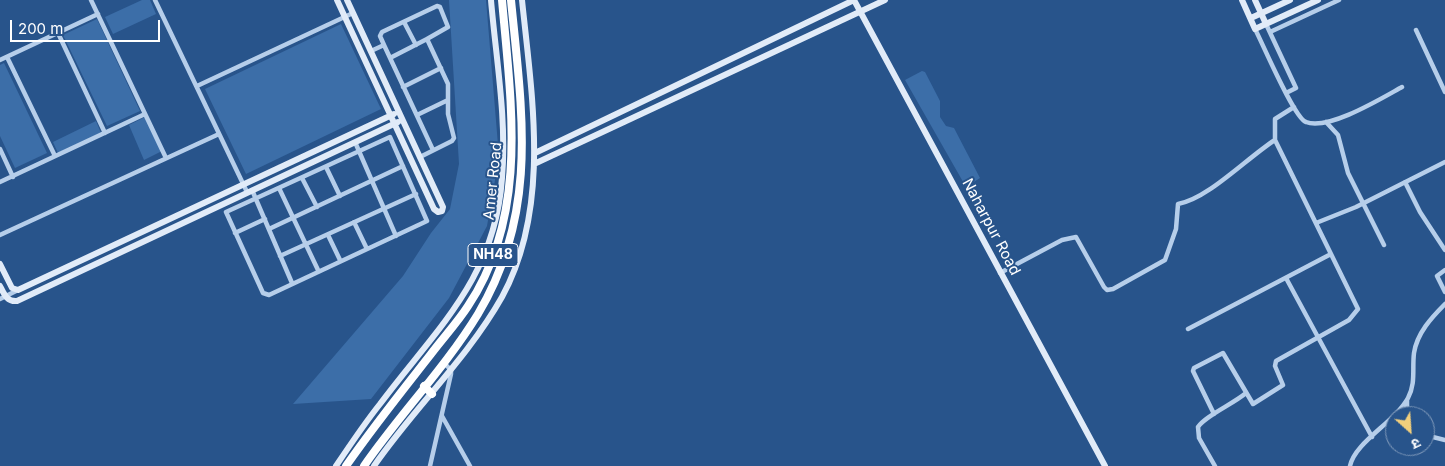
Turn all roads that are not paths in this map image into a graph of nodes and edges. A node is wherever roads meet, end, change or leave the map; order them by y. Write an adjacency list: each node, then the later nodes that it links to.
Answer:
1 (91, 0): 19 (street)
2 (155, 0): 37 (street)
3 (337, 0): 21 (street)
4 (347, 0): 18 (street)
5 (491, 0): 113 (street)
6 (502, 0): 115 (highway, Amer Road / NH48)
7 (511, 0): 109 (highway, Amer Road / NH48)
8 (522, 0): 58 (street)
9 (854, 0): 17 (street, Naharpur Road); 58 (street)
10 (885, 0): 17 (street)
11 (1242, 0): 22 (street)
12 (1255, 0): 20 (street)
13 (1278, 0): 14 (street)
14 (1289, 0): 20 (street)
15 (1318, 0): 24 (street)
16 (1339, 0): 28 (street)
17 (860, 12): 63 (street); 99 (street, Naharpur Road)
18 (353, 13): 21 (street); 32 (street)
19 (98, 14): 27 (street); 45 (street)
20 (1261, 14): 22 (street); 24 (street)
21 (345, 17): 37 (street); 47 (street)
22 (1251, 18): 25 (street)
23 (404, 22): 29 (street); 30 (street); 31 (street)
24 (1266, 24): 25 (street); 28 (street)
25 (1255, 29): 41 (street)
26 (1416, 30): 40 (street)
27 (58, 32): 33 (street); 51 (street)
28 (1270, 32): 41 (street)
29 (428, 39): 31 (street); 36 (street)
30 (384, 45): 32 (street); 34 (street)
31 (416, 45): 34 (street)
32 (371, 51): 44 (street)
33 (7, 57): 35 (street); 59 (street)
34 (390, 58): 38 (street)
35 (0, 60)
36 (441, 68): 38 (street); 42 (street)
37 (197, 86): 52 (street)
38 (403, 86): 46 (street)
39 (1402, 87): 49 (street)
40 (1445, 92)
41 (1286, 93): 43 (street)
42 (448, 100): 46 (street); 56 (street)
43 (1294, 107): 49 (street); 53 (street)
44 (400, 112): 47 (street); 48 (street)
45 (145, 114): 51 (street); 61 (street)
46 (417, 115): 56 (street)
47 (392, 116): 50 (street); 71 (street)
48 (403, 119): 50 (street); 60 (street)
49 (1326, 122): 77 (street)
50 (395, 123): 54 (street); 60 (street)
51 (104, 133): 59 (street)
52 (219, 134): 61 (street); 71 (street)
53 (1275, 140): 83 (street); 99 (street)
54 (356, 142): 57 (street); 73 (street)
55 (0, 149): 66 (street)
56 (433, 150): 60 (street)
57 (359, 151): 64 (street); 65 (street); 68 (street)
58 (534, 153): 63 (street)
59 (55, 156): 66 (street)
60 (420, 157)
61 (166, 158): 86 (street)
62 (1445, 162): 70 (street)
63 (534, 164): 110 (street)
64 (404, 166): 68 (street); 74 (street)
65 (326, 167): 67 (street); 75 (street)
66 (13, 176): 69 (street)
67 (302, 178): 72 (street); 78 (street)
68 (371, 181): 75 (street); 79 (street)
69 (0, 182)
70 (1405, 182): 77 (street); 92 (street)
71 (244, 185): 73 (street); 103 (street)
72 (279, 188): 76 (street); 80 (street)
73 (250, 191): 76 (street); 105 (street)
74 (416, 194): 79 (street); 88 (street)
75 (340, 196): 78 (street)
76 (256, 198): 81 (street); 85 (street)
77 (1362, 204): 83 (street); 90 (street)
78 (317, 207): 80 (street)
79 (384, 208): 82 (street); 88 (street)
80 (294, 218): 84 (street); 89 (street)
81 (265, 219): 84 (street); 85 (street)
82 (354, 222): 87 (street); 91 (street)
83 (1316, 223): 93 (street)
84 (269, 229): 94 (street)
85 (235, 233): 101 (street)
86 (0, 235)
87 (328, 235): 89 (street); 95 (street)
88 (396, 236): 91 (street)
89 (306, 244): 94 (street); 97 (street)
90 (1384, 245)
91 (367, 249): 95 (street)
92 (1445, 250)
93 (1331, 254): 100 (street); 108 (street)
94 (280, 256): 101 (street)
95 (340, 260): 97 (street)
96 (0, 264): 103 (street)
97 (318, 270): 101 (street)
98 (1445, 270): 104 (street)
99 (1000, 273): 127 (street, Naharpur Road)
100 (1286, 278): 107 (street); 108 (street)
101 (292, 283)
102 (0, 286): 105 (street)
103 (18, 290): 105 (street)
104 (1445, 292)
105 (3, 298)
106 (1445, 304): 116 (street)
107 (1188, 329)
108 (1316, 337): 112 (street); 120 (street)
109 (444, 363): 110 (street); 111 (highway, Amer Road / NH48)
110 (451, 370): 114 (street); 119 (street)
111 (424, 386): 114 (highway); 123 (highway, Amer Road / NH48)
112 (1246, 393): 118 (street); 118 (street)
113 (388, 394): 115 (highway); 121 (street)
114 (432, 394): 124 (street)
115 (395, 399): 122 (highway, Amer Road / NH48)
116 (1407, 400): 117 (street); 120 (street)
117 (1407, 406)
118 (1214, 414): 128 (street)
119 (442, 416): 125 (street); 126 (street)
120 (1372, 437): 129 (street)
121 (336, 466)
122 (346, 466)
123 (364, 466)
124 (374, 466)
125 (430, 466)
126 (470, 466)
127 (1105, 466)
128 (1215, 466)
129 (1350, 466)

